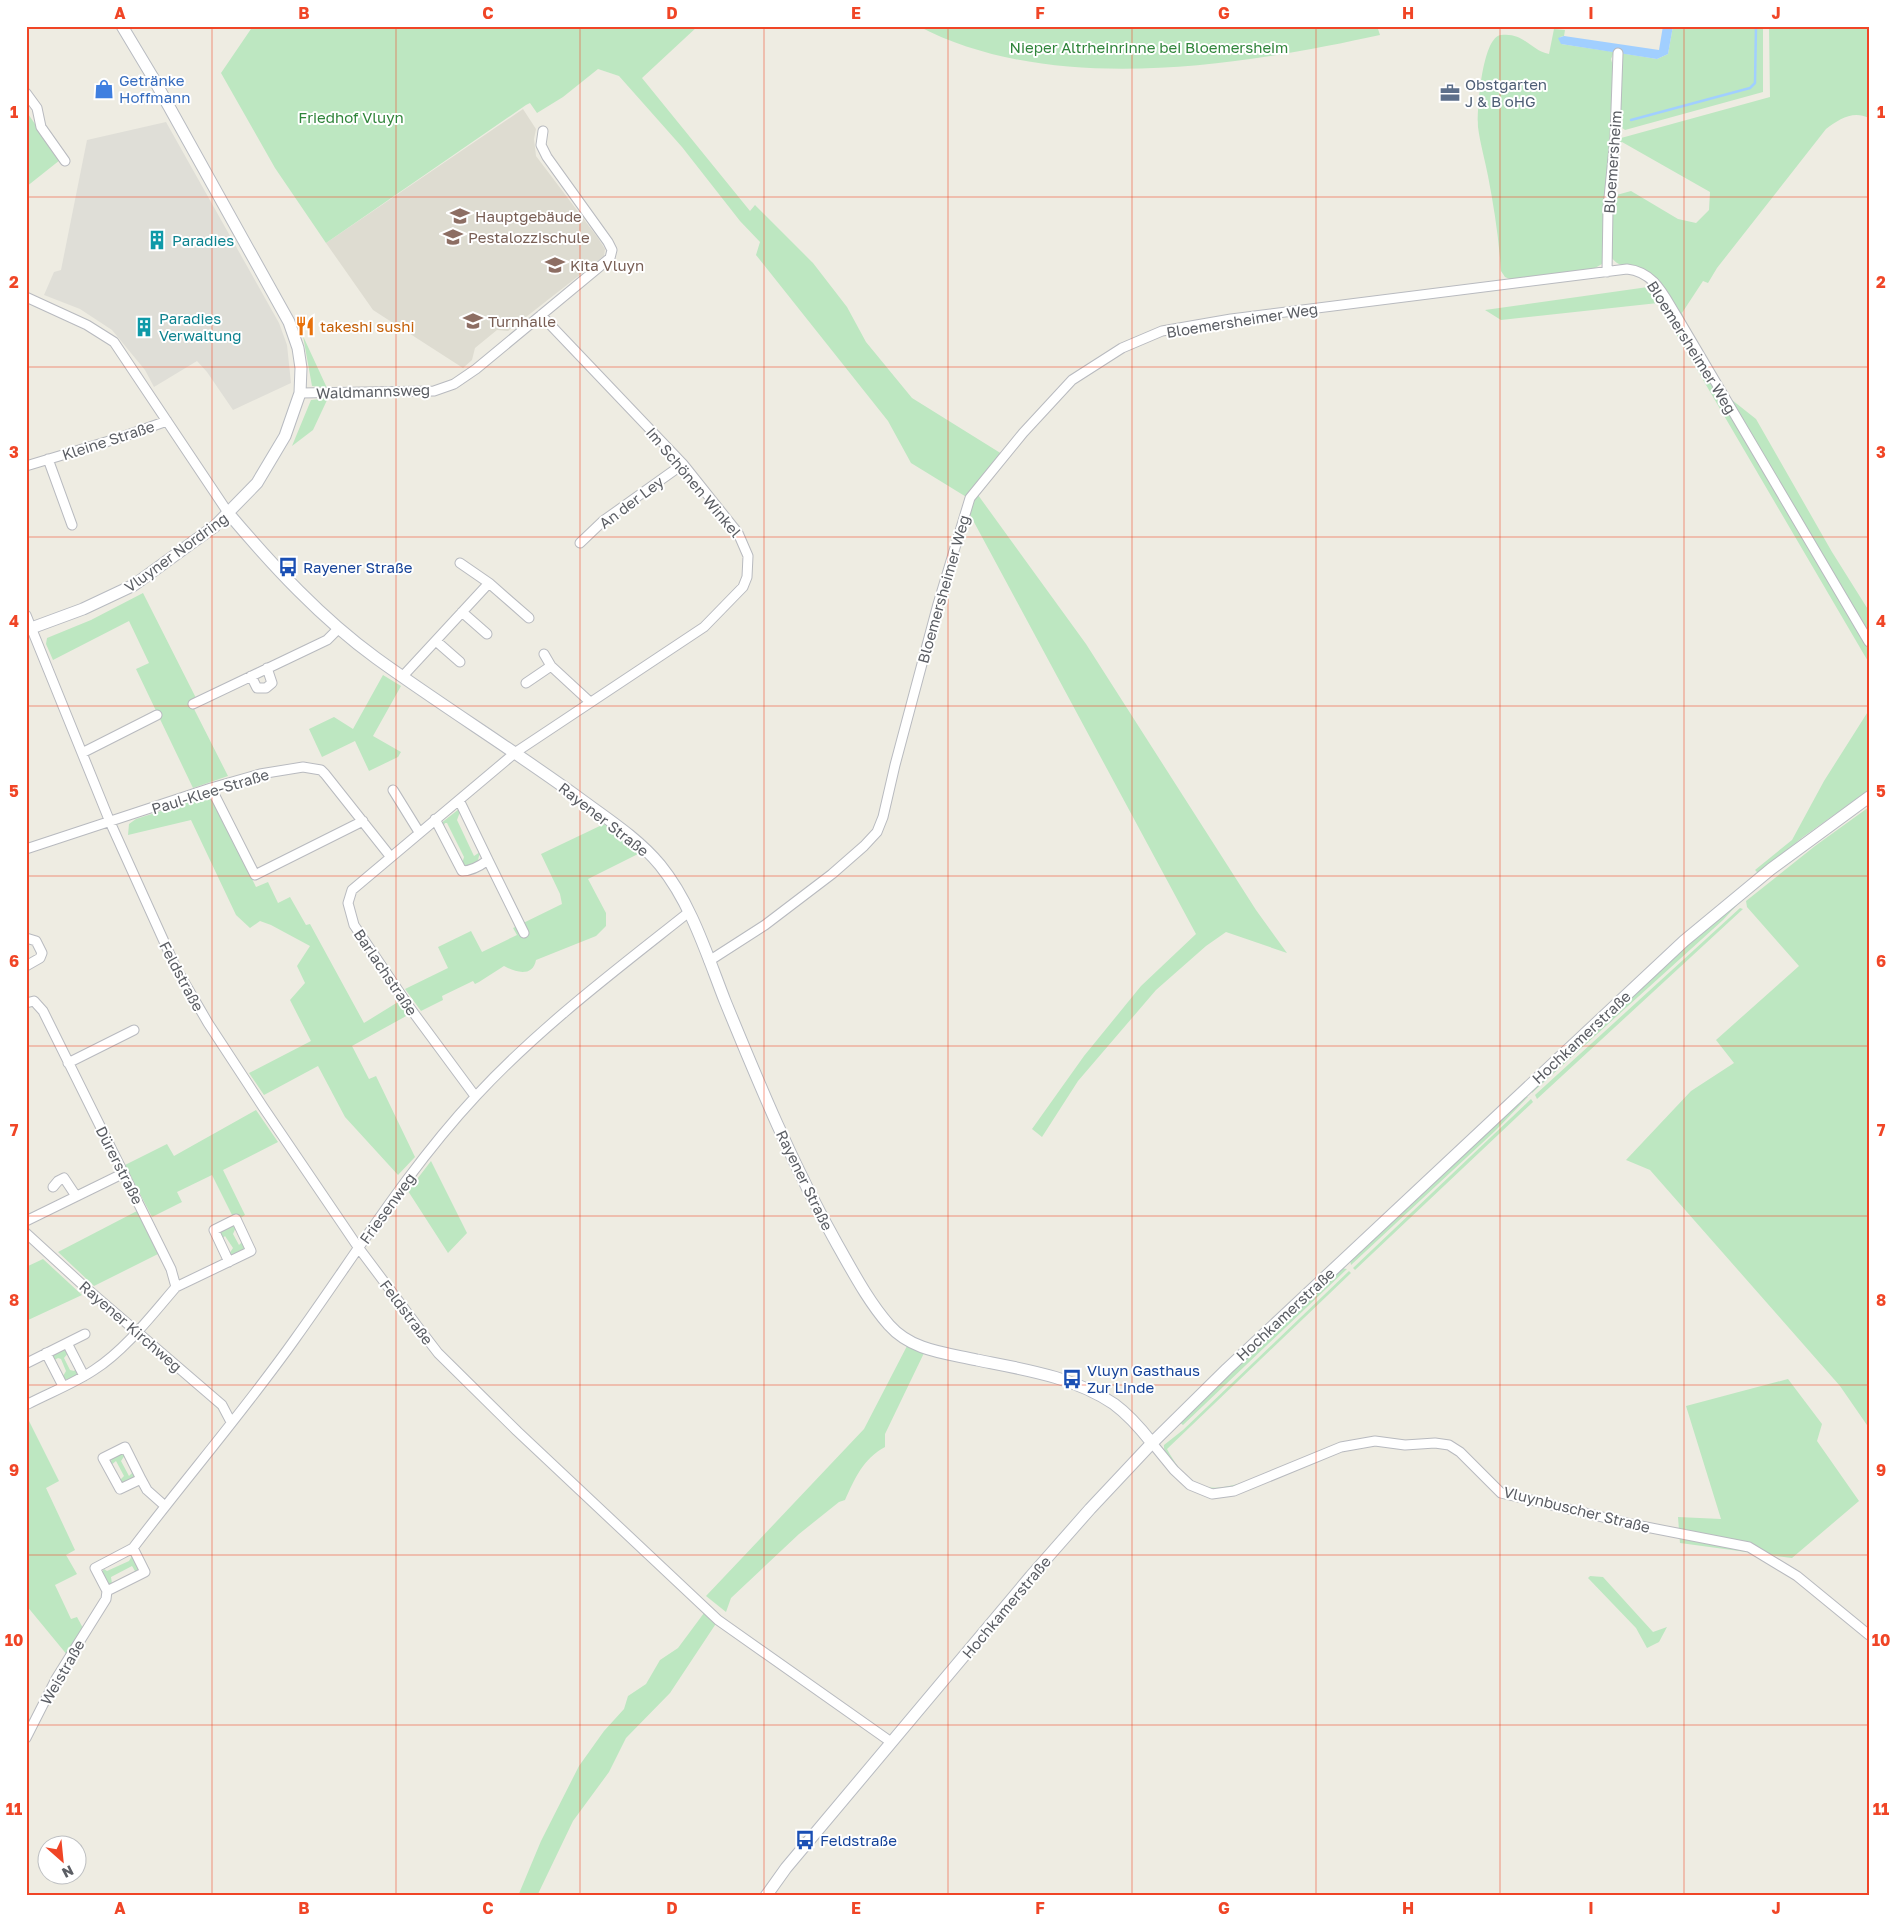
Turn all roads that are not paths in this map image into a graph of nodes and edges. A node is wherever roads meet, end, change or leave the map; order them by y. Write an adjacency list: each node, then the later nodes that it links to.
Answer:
1 (122, 26): 9 (street, Vluyner Nordring)
2 (1618, 53): 6 (street, Bloemersheim)
3 (26, 93): 5 (street)
4 (543, 131): 8 (street, Waldmannsweg)
5 (65, 161)
6 (1607, 272): 26 (street, Bloemersheimer Weg); 53 (street, Bloemersheimer Weg)
7 (26, 297): 10 (street, Rayener Straße)
8 (541, 314): 9 (street, Waldmannsweg); 12 (street, Im Schönen Winkel)
9 (300, 393): 14 (street, Vluyner Nordring)
10 (167, 421): 11 (street, Kleine Straße); 14 (street, Rayener Straße)
11 (48, 459): 13 (street, Kleine Straße); 15 (street, Kleine Straße)
12 (683, 464): 16 (street, An der Ley); 34 (street, Im Schönen Winkel)
13 (26, 466)
14 (230, 514): 22 (street, Rayener Straße); 23 (street, Vluyner Nordring)
15 (72, 525)
16 (580, 543)
17 (460, 563): 18 (street)
18 (489, 583): 19 (street); 21 (street)
19 (462, 612): 24 (street); 25 (street)
20 (26, 616): 23 (street, Feldstraße)
21 (529, 618)
22 (338, 628): 30 (street); 32 (street, Rayener Straße)
23 (29, 629): 38 (street, Feldstraße)
24 (487, 634)
25 (436, 641): 28 (street); 32 (street)
26 (1869, 642)
27 (544, 654): 29 (street)
28 (460, 662)
29 (551, 666): 33 (street); 34 (street)
30 (267, 668): 31 (street); 31 (street)
31 (251, 676): 35 (street)
32 (403, 676): 37 (street, Rayener Straße)
33 (526, 683)
34 (590, 702): 37 (street, Im Schönen Winkel)
35 (193, 704)
36 (157, 715): 38 (street)
37 (516, 752): 42 (street, Barlachstraße); 50 (street, Rayener Straße)
38 (82, 753): 45 (street, Feldstraße)
39 (211, 788): 44 (street, Paul-Klee-Straße); 44 (street); 45 (street, Paul-Klee-Straße)
40 (393, 790): 46 (street)
41 (1869, 797): 76 (street, Hochkamerstraße)
42 (459, 800): 43 (street, Barlachstraße); 49 (street)
43 (434, 819): 46 (street, Barlachstraße); 49 (street)
44 (363, 821): 48 (street, Paul-Klee-Straße)
45 (110, 822): 47 (street, Paul-Klee-Straße); 64 (street, Feldstraße)
46 (419, 832): 48 (street, Barlachstraße)
47 (26, 849)
48 (390, 856): 58 (street, Barlachstraße)
49 (488, 860): 51 (street)
50 (689, 912): 53 (street, Rayener Straße); 58 (street, Friesenweg)
51 (524, 933)
52 (26, 938): 54 (street)
53 (709, 961): 76 (street, Rayener Straße)
54 (26, 966)
55 (27, 1001): 57 (street, Dürerstraße)
56 (134, 1030): 57 (street)
57 (68, 1063): 59 (street, Dürerstraße)
58 (475, 1096): 64 (street, Friesenweg)
59 (124, 1173): 61 (street); 66 (street, Dürerstraße)
60 (53, 1187): 61 (street)
61 (76, 1196): 62 (street)
62 (26, 1221)
63 (26, 1233): 67 (street, Rayener Kirchweg)
64 (358, 1247): 75 (street, Friesenweg); 83 (street, Feldstraße)
65 (229, 1262): 65 (street); 66 (street)
66 (176, 1287): 67 (street)
67 (136, 1331): 72 (street); 75 (street, Rayener Kirchweg)
68 (85, 1334): 69 (street)
69 (67, 1343): 70 (street); 72 (street)
70 (46, 1354): 71 (street); 73 (street)
71 (27, 1363)
72 (84, 1376): 73 (street)
73 (63, 1386): 74 (street)
74 (28, 1404)
75 (231, 1422): 78 (street, Friesenweg)
76 (1152, 1443): 81 (street, Vluynbuscher Straße); 83 (street, Hochkamerstraße)
77 (141, 1479): 77 (street); 78 (street)
78 (165, 1506): 79 (street, Friesenweg)
79 (133, 1548): 80 (street, Friesenweg); 80 (street)
80 (107, 1591): 82 (street, Weistraße)
81 (1869, 1635)
82 (26, 1738)
83 (891, 1742): 84 (street, Hochkamerstraße)
84 (766, 1896)

